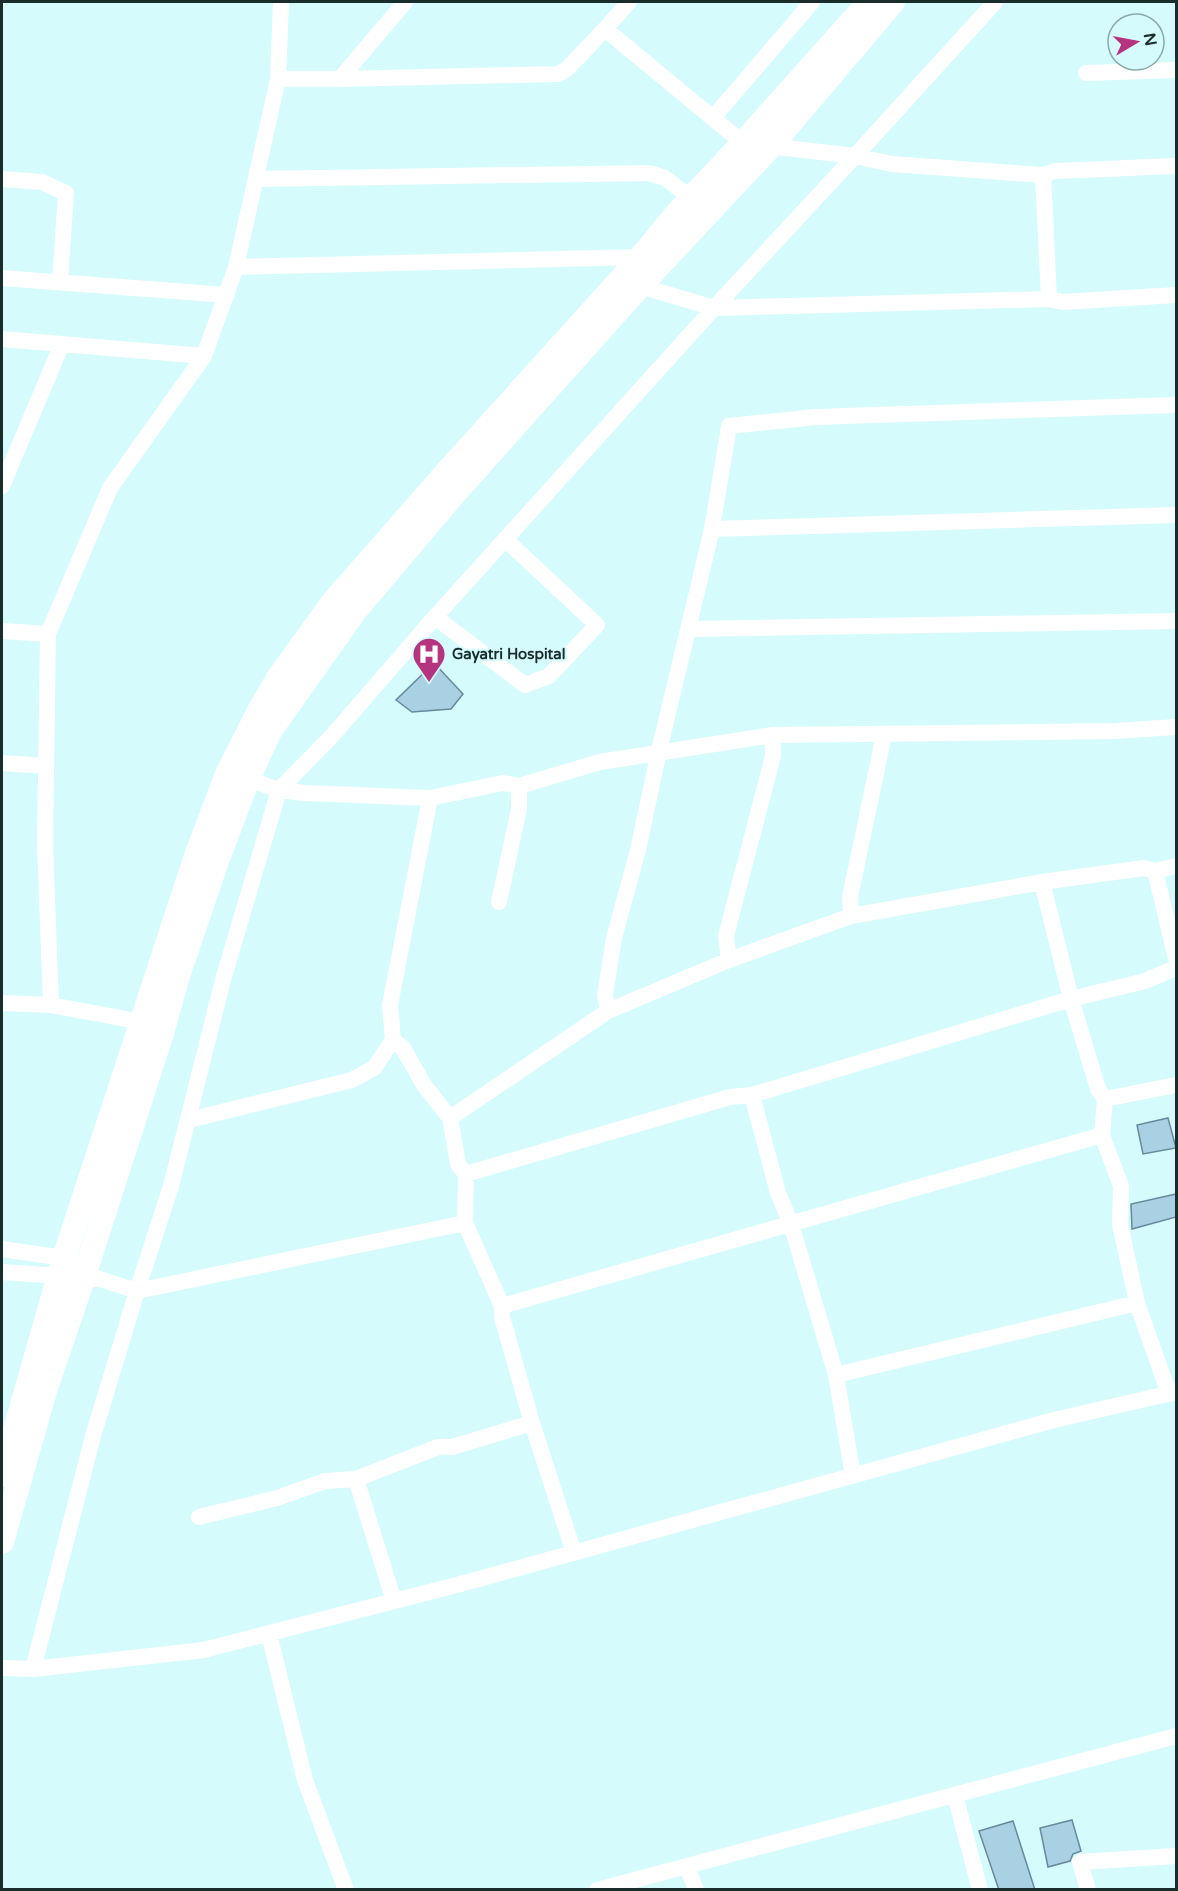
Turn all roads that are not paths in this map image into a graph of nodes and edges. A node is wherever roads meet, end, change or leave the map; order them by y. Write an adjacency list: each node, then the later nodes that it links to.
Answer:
1 (281, 2): 11 (street)
2 (405, 2): 12 (street)
3 (629, 2): 8 (street)
4 (812, 2): 13 (street)
5 (869, 2): 14 (highway)
6 (893, 2): 15 (highway)
7 (995, 2): 16 (street)
8 (605, 29): 12 (street); 13 (street)
9 (1176, 70): 10 (street)
10 (1086, 73)
11 (278, 79): 12 (street); 20 (street)
12 (340, 79)
13 (713, 118): 14 (street)
14 (743, 143): 15 (street); 21 (highway)
15 (771, 146): 16 (street); 26 (highway)
16 (855, 156): 18 (street); 30 (street)
17 (1176, 166): 18 (street)
18 (1043, 176): 29 (street)
19 (2, 179): 25 (street)
20 (256, 179): 21 (street); 23 (street)
21 (691, 198): 22 (highway)
22 (641, 256): 23 (street); 66 (highway)
23 (236, 267): 27 (street)
24 (2, 278): 25 (street)
25 (60, 282): 27 (street)
26 (640, 286): 30 (street); 50 (highway)
27 (227, 295): 33 (street)
28 (1176, 295): 29 (street)
29 (1049, 299): 30 (street)
30 (714, 308): 38 (street)
31 (2, 339): 32 (street)
32 (62, 344): 33 (street); 35 (street)
33 (204, 356): 43 (street)
34 (1176, 405): 37 (street)
35 (2, 486)
36 (1176, 515): 37 (street)
37 (712, 529): 41 (street)
38 (505, 539): 39 (street); 39 (street)
39 (435, 617): 52 (street)
40 (1176, 621): 41 (street)
41 (690, 629): 47 (street)
42 (2, 631): 43 (street)
43 (48, 634): 49 (street)
44 (1176, 726): 46 (street)
45 (773, 735): 46 (street); 47 (street); 60 (street)
46 (884, 735): 58 (street)
47 (659, 751): 51 (street); 65 (street)
48 (2, 763): 49 (street)
49 (45, 766): 64 (street)
50 (248, 779): 52 (street); 79 (highway)
51 (519, 786): 53 (street); 57 (street)
52 (279, 790): 53 (street); 72 (street)
53 (430, 798): 67 (street)
54 (1176, 866): 55 (street)
55 (1155, 871): 56 (street); 59 (street)
56 (1042, 882): 58 (street); 62 (street)
57 (499, 902)
58 (851, 916): 60 (street)
59 (1176, 958)
60 (729, 960): 65 (street)
61 (1176, 968): 62 (street)
62 (1071, 999): 69 (street); 70 (street)
63 (2, 1003): 64 (street)
64 (51, 1005): 66 (street)
65 (609, 1011): 71 (street)
66 (142, 1022): 79 (highway)
67 (393, 1040): 71 (street); 72 (street)
68 (1176, 1085): 70 (street)
69 (752, 1095): 74 (street); 76 (street)
70 (1105, 1099): 73 (street)
71 (450, 1118): 74 (street)
72 (189, 1120): 80 (street)
73 (1102, 1135): 76 (street); 81 (street)
74 (466, 1174): 75 (street)
75 (465, 1223): 80 (street); 82 (street)
76 (790, 1224): 82 (street); 83 (street)
77 (2, 1249): 79 (street)
78 (2, 1272): 79 (street)
79 (78, 1272): 80 (street); 86 (highway); 90 (highway)
80 (137, 1291): 95 (street)
81 (1137, 1303): 83 (street); 84 (street)
82 (502, 1306): 85 (street)
83 (836, 1375): 87 (street)
84 (1173, 1393): 87 (street)
85 (532, 1423): 88 (street); 91 (street)
86 (2, 1475)
87 (853, 1476): 91 (street)
88 (356, 1479): 89 (street); 92 (street)
89 (199, 1517)
90 (2, 1542)
91 (574, 1553): 92 (street)
92 (394, 1601): 93 (street)
93 (268, 1634): 95 (street); 100 (street)
94 (2, 1668): 95 (street)
95 (33, 1669)
96 (1176, 1736): 97 (street)
97 (955, 1795): 99 (street); 103 (street)
98 (1176, 1856): 104 (street)
99 (687, 1866): 101 (street); 102 (street)
100 (346, 1890)
101 (597, 1890)
102 (696, 1890)
103 (980, 1890)
104 (1088, 1890)

